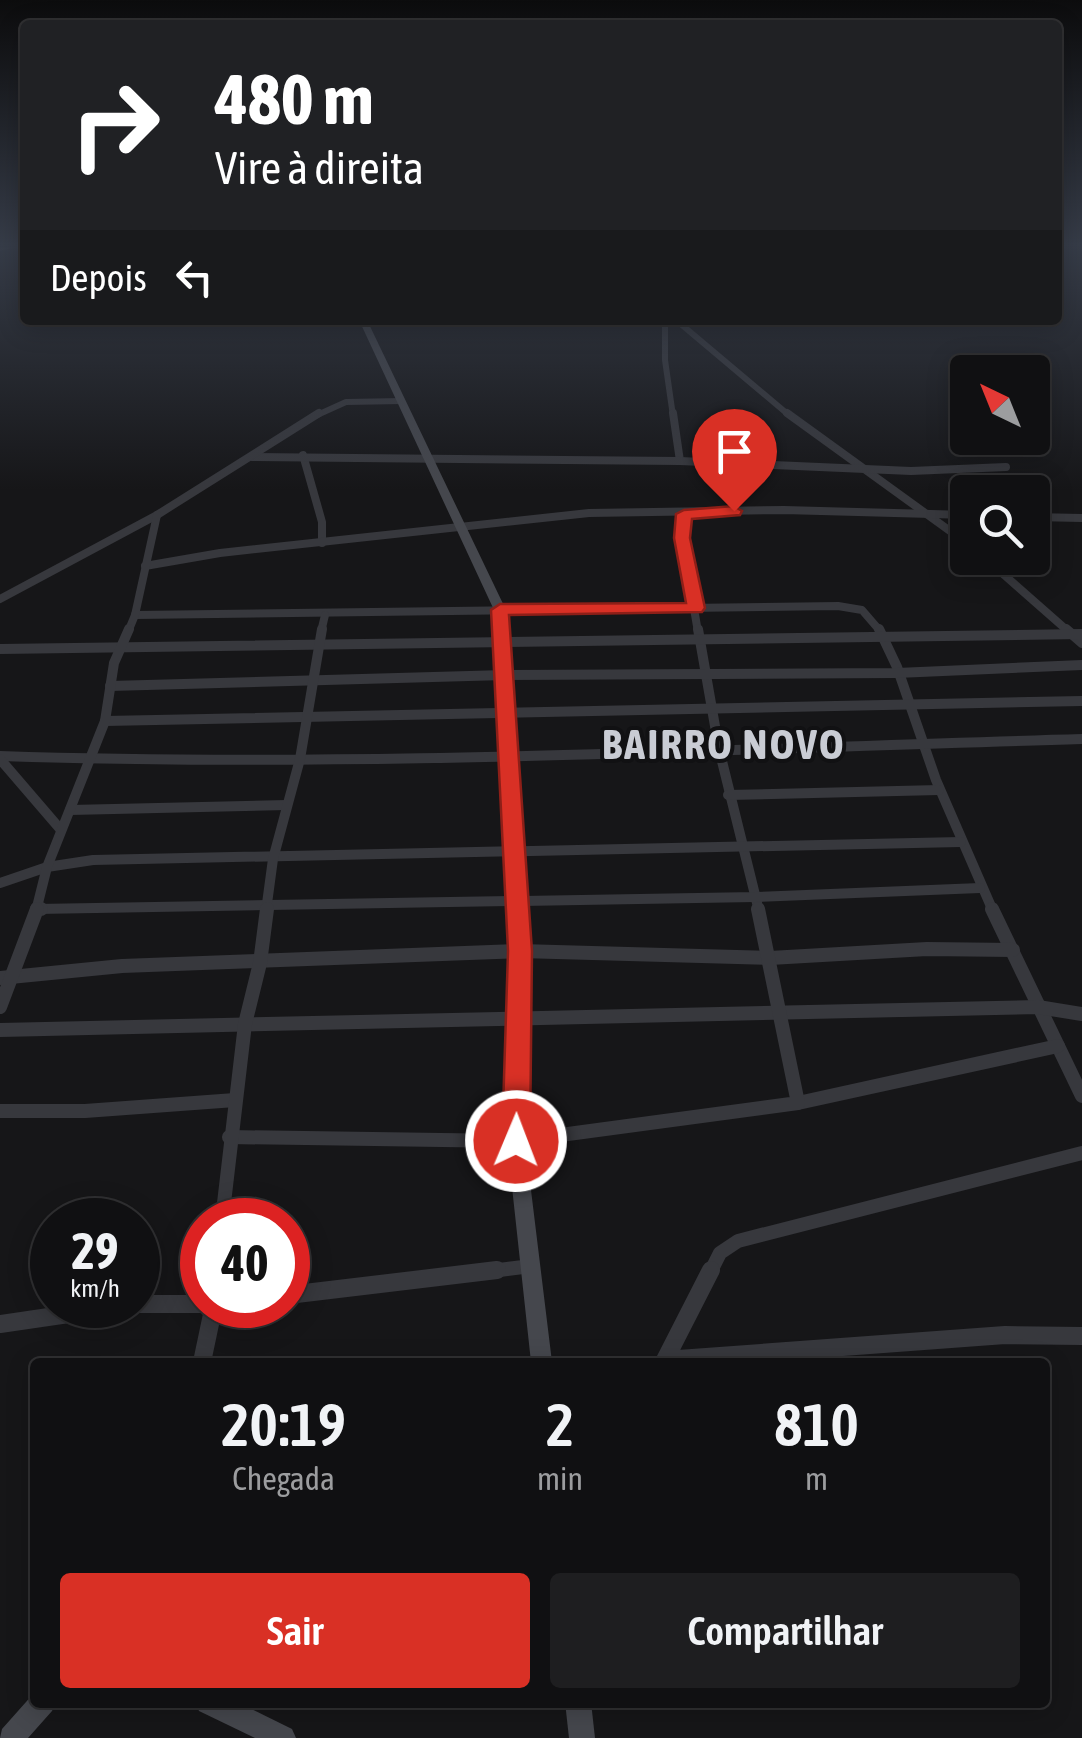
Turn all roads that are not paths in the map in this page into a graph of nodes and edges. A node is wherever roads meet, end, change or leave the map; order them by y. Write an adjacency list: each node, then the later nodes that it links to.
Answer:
1 (367, 328): 4 (street)
2 (665, 328): 8 (street)
3 (686, 328): 10 (street)
4 (402, 401): 6 (street); 7 (street)
5 (303, 456): 6 (street); 7 (street); 19 (street)
6 (252, 457): 13 (street)
7 (430, 459): 8 (street); 17 (street)
8 (680, 461): 10 (street)
9 (1006, 467): 10 (street)
10 (859, 468): 12 (street)
11 (684, 514): 12 (street); 17 (street); 23 (street)
12 (927, 514): 14 (street); 18 (street)
13 (157, 515): 20 (street); 22 (street)
14 (950, 515)
15 (1050, 517): 16 (street)
16 (1082, 518)
17 (460, 527): 19 (street); 24 (street)
18 (950, 531)
19 (322, 543): 20 (street)
20 (145, 566): 25 (street)
21 (1005, 575): 27 (street)
22 (0, 599)
23 (696, 608): 24 (street); 28 (street); 29 (street)
24 (500, 610): 26 (street); 30 (street)
25 (135, 614): 26 (street); 33 (street)
26 (325, 615): 32 (street)
27 (1076, 634): 28 (street); 31 (street)
28 (884, 636): 29 (street); 37 (street)
29 (702, 639): 30 (street); 36 (street)
30 (503, 641): 32 (street); 38 (street)
31 (1082, 643)
32 (317, 645): 33 (street); 39 (street)
33 (121, 647): 34 (street); 40 (street)
34 (0, 649)
35 (1082, 665): 37 (street)
36 (706, 673): 37 (street); 38 (street); 43 (street)
37 (897, 673): 42 (street)
38 (505, 676): 39 (street); 44 (street)
39 (310, 682): 40 (street); 45 (street)
40 (110, 686): 46 (street)
41 (1082, 701): 42 (street)
42 (909, 707): 43 (street); 48 (street)
43 (712, 709): 44 (street); 49 (street)
44 (508, 714): 45 (street); 50 (street)
45 (306, 719): 46 (street); 52 (street)
46 (105, 722): 53 (street)
47 (1082, 738): 48 (street)
48 (923, 744): 49 (street); 54 (street)
49 (719, 749): 50 (street); 55 (street)
50 (509, 755): 52 (street); 61 (street)
51 (0, 758): 53 (street); 58 (street)
52 (300, 758): 53 (street); 56 (street)
53 (93, 759): 57 (street)
54 (939, 790): 55 (street); 59 (street)
55 (728, 795): 60 (street)
56 (287, 805): 57 (street); 62 (street)
57 (70, 810): 58 (street)
58 (60, 830): 63 (street)
59 (961, 842): 60 (street); 65 (street)
60 (741, 848): 61 (street); 66 (street)
61 (513, 850): 62 (street); 67 (street)
62 (273, 859): 63 (street); 68 (street)
63 (47, 867): 64 (street); 69 (street)
64 (0, 883)
65 (980, 888): 66 (street); 70 (street)
66 (755, 897): 67 (street); 72 (street)
67 (516, 900): 68 (street); 71 (street)
68 (266, 907): 69 (street); 73 (street)
69 (37, 909): 74 (street)
70 (1012, 950): 72 (street); 76 (street)
71 (520, 951): 72 (street); 73 (street); 79 (street)
72 (770, 958): 77 (street)
73 (260, 963): 74 (street); 80 (street)
74 (5, 977): 75 (street)
75 (0, 1006)
76 (1038, 1007): 77 (street); 78 (street); 82 (street)
77 (781, 1013): 79 (street); 85 (street)
78 (1082, 1014)
79 (518, 1020): 80 (street); 88 (street)
80 (245, 1024): 81 (street); 84 (street)
81 (0, 1030)
82 (1058, 1046): 83 (street); 85 (street)
83 (1082, 1096)
84 (235, 1100): 86 (street); 87 (street)
85 (798, 1103): 88 (street)
86 (0, 1111)
87 (229, 1137): 88 (street); 90 (street)
88 (516, 1141): 91 (street)
89 (1082, 1154): 99 (street)
90 (224, 1198)
91 (532, 1266): 92 (street); 98 (street)
92 (310, 1293)
93 (30, 1320): 94 (street)
94 (0, 1324)
95 (209, 1328): 97 (street)
96 (1082, 1336): 100 (street)
97 (203, 1358)
98 (542, 1358)
99 (667, 1358)
100 (715, 1358)
101 (38, 1708): 104 (street)
102 (220, 1708): 105 (street)
103 (579, 1708): 106 (street)
104 (11, 1738)
105 (283, 1738)
106 (582, 1738)

